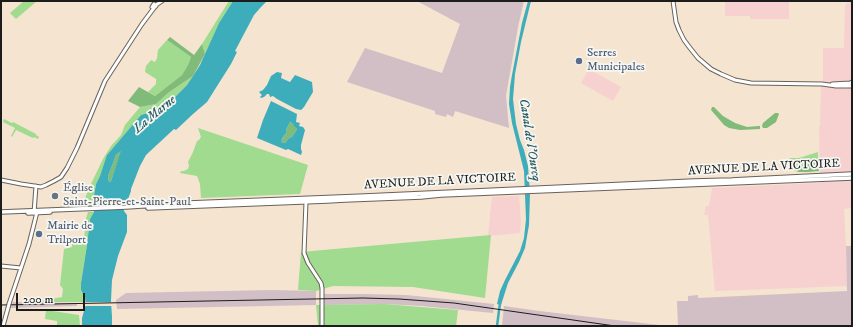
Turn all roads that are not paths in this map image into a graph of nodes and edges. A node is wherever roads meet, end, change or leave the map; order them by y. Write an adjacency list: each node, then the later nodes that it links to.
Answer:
1 (162, 1): 3 (street)
2 (673, 1): 4 (street)
3 (154, 5): 8 (street)
4 (851, 84)
5 (852, 174): 9 (main road, AVENUE DE LA VICTOIRE)
6 (852, 178): 9 (main road, AVENUE DE LA VICTOIRE)
7 (1, 180): 8 (street)
8 (36, 186): 15 (street)
9 (530, 190): 10 (main road, AVENUE DE LA VICTOIRE)
10 (523, 191): 11 (main road, AVENUE DE LA VICTOIRE); 13 (main road, AVENUE DE LA VICTOIRE)
11 (327, 197): 12 (main road, AVENUE DE LA VICTOIRE); 13 (street)
12 (301, 198): 13 (street); 14 (main road, AVENUE DE LA VICTOIRE)
13 (306, 202): 14 (main road, AVENUE DE LA VICTOIRE); 20 (street)
14 (126, 208): 15 (main road)
15 (35, 212): 16 (main road); 18 (street)
16 (1, 213)
17 (1, 266): 18 (street)
18 (20, 270): 19 (street, bridge)
19 (3, 326)
20 (322, 326)

